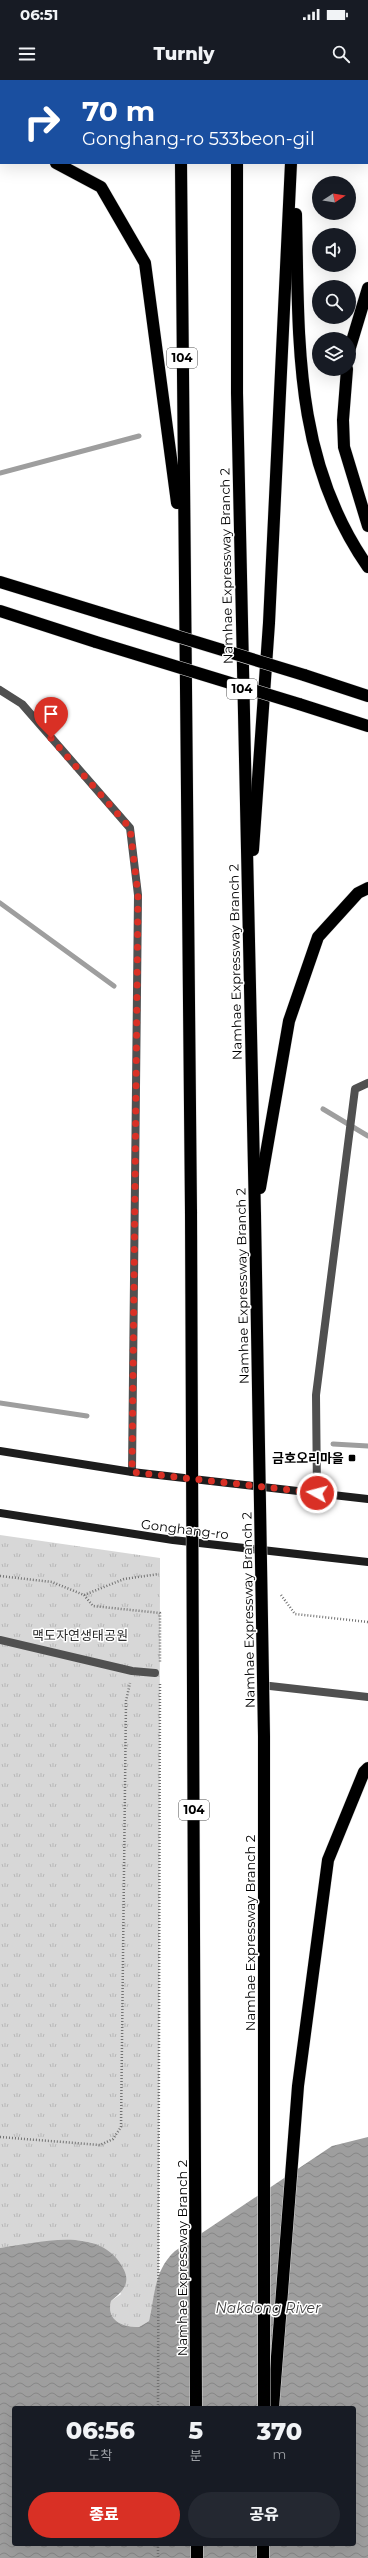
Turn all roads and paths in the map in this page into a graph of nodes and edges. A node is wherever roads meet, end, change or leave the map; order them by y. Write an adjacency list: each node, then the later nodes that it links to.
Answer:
1 (58, 164): 10 (highway)
2 (181, 164): 10 (highway, Namhae Expressway Branch 2 / 104)
3 (237, 164): 18 (highway, Namhae Expressway Branch 2 / 104)
4 (291, 164): 18 (highway)
5 (294, 164): 11 (highway)
6 (368, 288): 7 (highway)
7 (355, 332)
8 (346, 376): 9 (highway)
9 (368, 526)
10 (184, 553): 40 (highway, Namhae Expressway Branch 2 / 104, bridge)
11 (368, 567)
12 (0, 582): 15 (highway, bridge)
13 (0, 611): 16 (highway, bridge)
14 (0, 690): 22 (street)
15 (368, 696)
16 (368, 726)
17 (368, 888): 20 (highway)
18 (248, 925): 20 (highway, Namhae Expressway Branch 2 / 104)
19 (368, 1083): 23 (street)
20 (255, 1215): 41 (highway, Namhae Expressway Branch 2 / 104, bridge)
21 (0, 1450): 22 (main road)
22 (132, 1472): 23 (main road)
23 (317, 1493): 24 (main road)
24 (368, 1499)
25 (0, 1513): 26 (main road, Gonghang-ro)
26 (368, 1562)
27 (159, 1574): 29 (path)
28 (0, 1576): 29 (path)
29 (84, 1595): 34 (path)
30 (281, 1595): 31 (path)
31 (368, 1622)
32 (0, 1640): 33 (street)
33 (132, 1671): 34 (street); 38 (path)
34 (158, 1673): 39 (path)
35 (270, 1686): 36 (street)
36 (368, 1697)
37 (368, 1768): 42 (highway)
38 (0, 2137)
39 (158, 2406)
40 (196, 2406)
41 (264, 2406)
42 (273, 2406)
43 (158, 2546): 46 (path)
44 (197, 2546): 47 (highway)
45 (264, 2546): 48 (highway)
46 (158, 2558)
47 (197, 2558)
48 (263, 2558)

